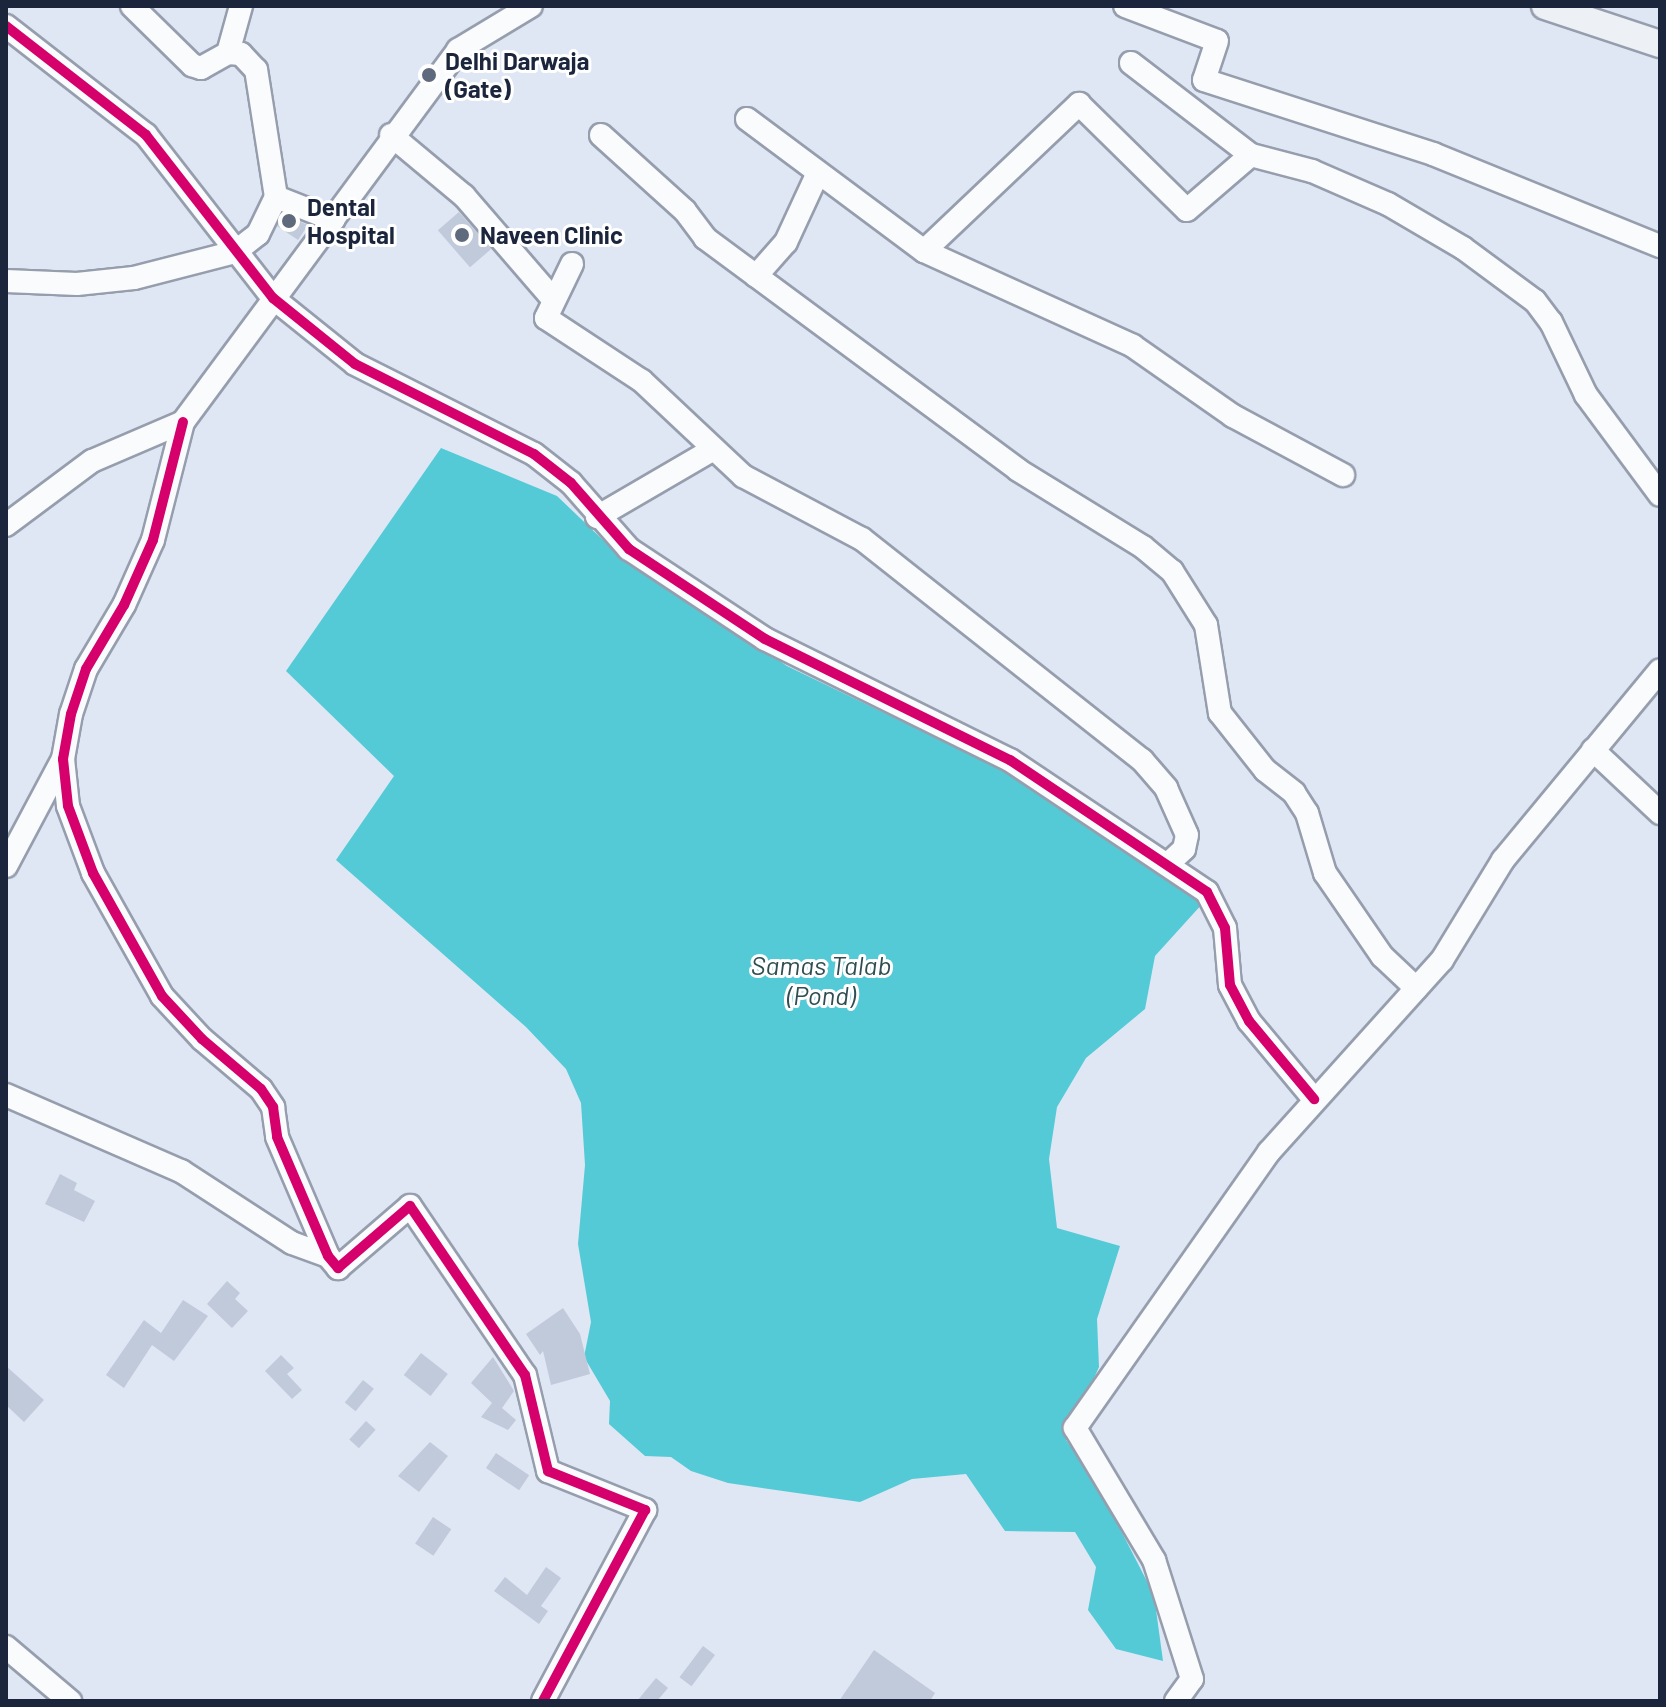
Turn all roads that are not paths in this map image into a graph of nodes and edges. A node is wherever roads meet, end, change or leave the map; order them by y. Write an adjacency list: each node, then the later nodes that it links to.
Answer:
1 (132, 6): 10 (street)
2 (241, 6): 10 (street)
3 (496, 6): 8 (street)
4 (531, 6): 8 (street)
5 (1125, 6): 19 (street)
6 (1545, 6): 9 (main road)
7 (6, 26): 21 (street)
8 (482, 38): 13 (street)
9 (1660, 44)
10 (228, 53): 17 (street)
11 (1131, 63): 15 (street)
12 (747, 119): 16 (street)
13 (391, 135): 18 (street); 26 (street)
14 (601, 135): 23 (street)
15 (1251, 155): 20 (street); 30 (street)
16 (817, 175): 20 (street); 23 (street)
17 (276, 197): 18 (street); 21 (street)
18 (334, 220): 25 (street)
19 (1660, 246)
20 (924, 251): 29 (street)
21 (235, 252): 24 (street); 25 (street)
22 (572, 264): 26 (street)
23 (756, 276): 39 (street)
24 (6, 281)
25 (273, 298): 27 (street); 31 (street)
26 (552, 298): 28 (street)
27 (183, 422): 32 (street); 35 (street)
28 (712, 450): 31 (street); 37 (street)
29 (1343, 475)
30 (1660, 495)
31 (597, 517): 37 (street)
32 (6, 525)
33 (1660, 670): 34 (street)
34 (1593, 750): 36 (street); 39 (street)
35 (63, 759): 38 (street); 42 (street)
36 (1660, 813)
37 (1169, 863): 41 (street)
38 (6, 866)
39 (1416, 988): 41 (street)
40 (6, 1095): 42 (street)
41 (1314, 1099): 46 (street)
42 (328, 1256): 45 (street)
43 (6, 1647): 44 (street)
44 (70, 1701)
45 (543, 1701)
46 (1176, 1701)

